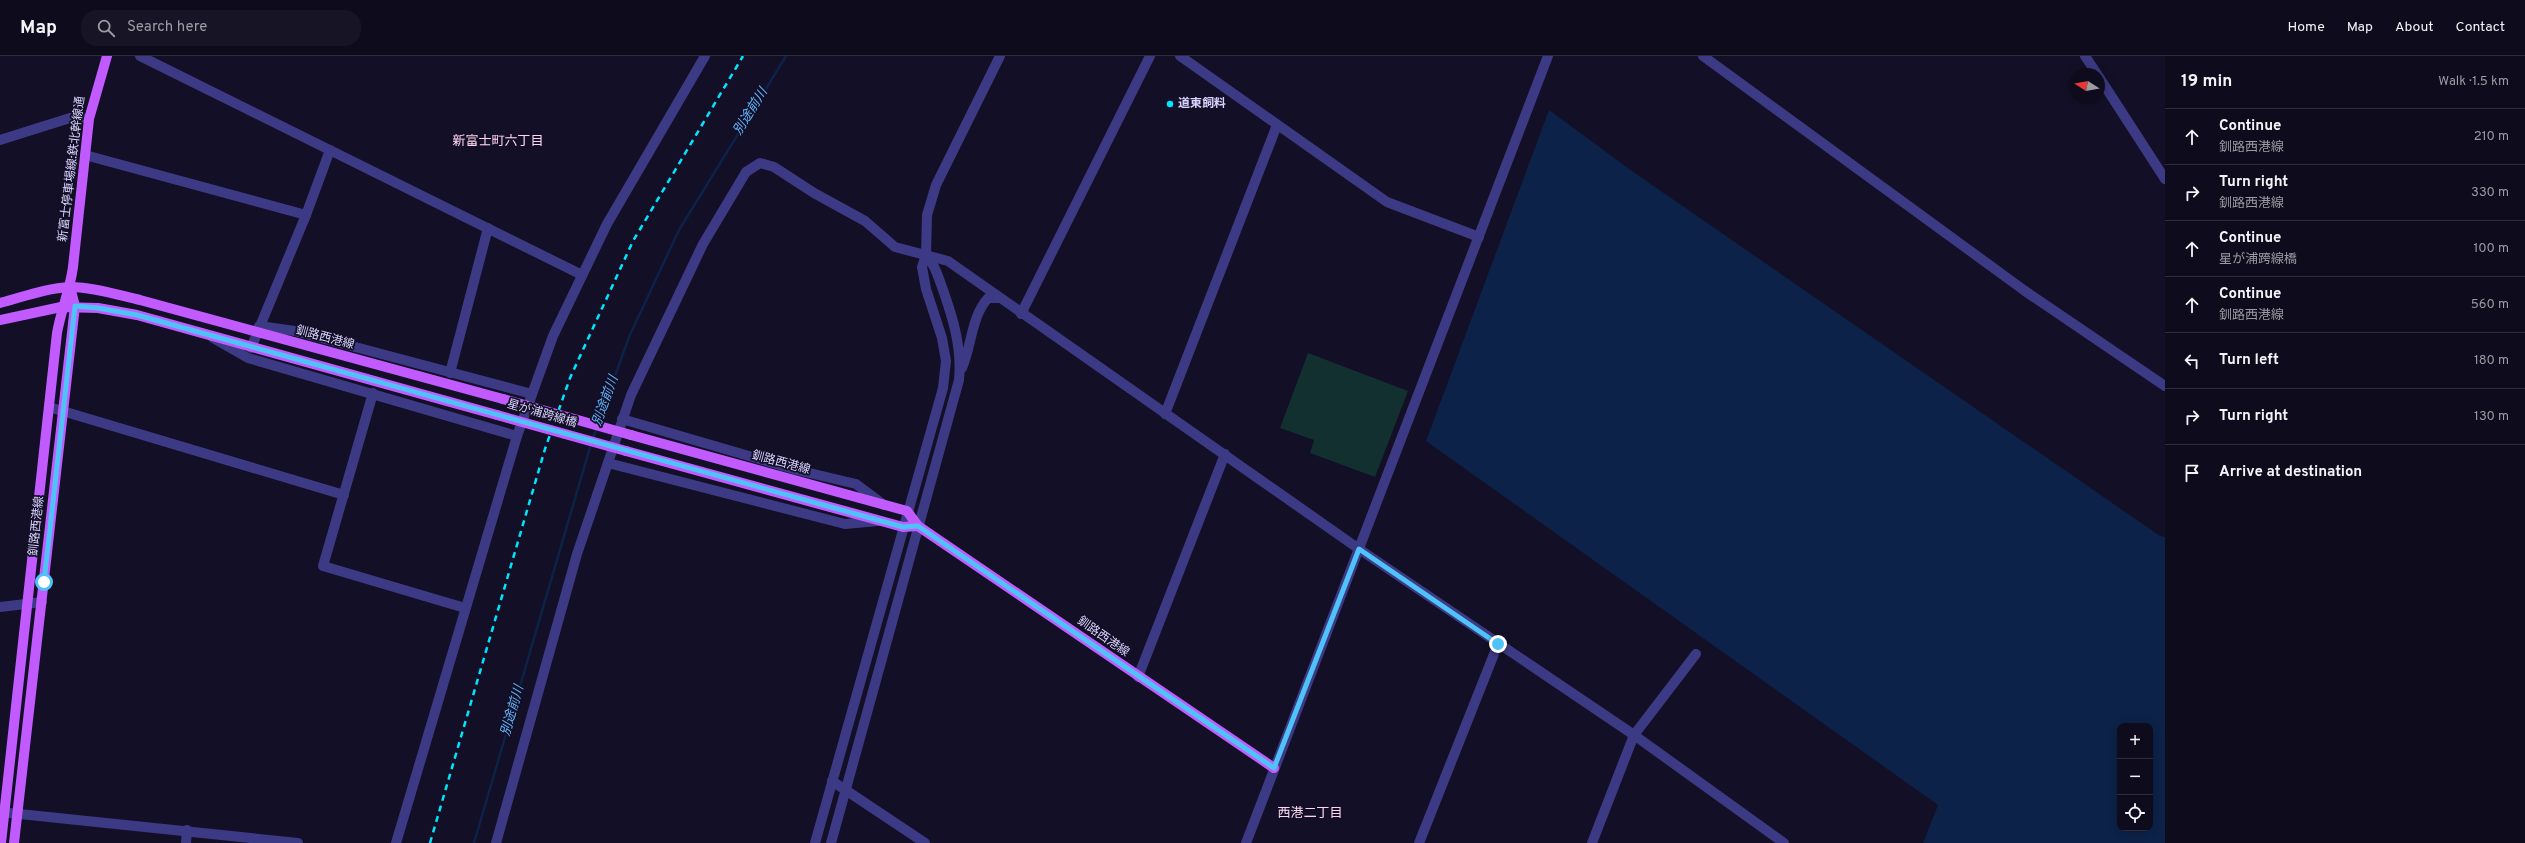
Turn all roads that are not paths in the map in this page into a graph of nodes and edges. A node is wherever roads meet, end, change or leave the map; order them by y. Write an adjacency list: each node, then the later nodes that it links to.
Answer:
1 (107, 56): 12 (main road, 新富士停車場線:鉄北幹線通)
2 (140, 56): 15 (street)
3 (705, 56): 22 (street)
4 (1000, 56): 21 (street)
5 (1150, 56): 28 (street)
6 (1180, 56): 13 (street)
7 (1548, 56): 20 (street)
8 (1703, 56): 35 (street)
9 (2085, 56): 10 (street)
10 (2093, 68)
11 (2105, 86): 17 (street)
12 (89, 119): 14 (street); 16 (main road, 新富士停車場線:鉄北幹線通)
13 (1277, 124): 20 (street); 41 (street)
14 (0, 140)
15 (330, 150): 18 (street); 19 (street)
16 (85, 155): 18 (street); 23 (main road, 新富士停車場線:鉄北幹線通)
17 (2165, 179)
18 (306, 215): 30 (street)
19 (488, 228): 22 (street); 34 (street)
20 (1479, 237): 53 (street)
21 (926, 255): 24 (street); 33 (street); 42 (street); 49 (street)
22 (582, 275): 37 (street)
23 (70, 287): 25 (main road); 26 (main road, 釧路西港線); 27 (main road, 釧路西港線); 30 (main road, 釧路西港線)
24 (999, 298): 28 (street); 33 (street)
25 (0, 303)
26 (61, 306): 27 (main road); 29 (main road); 39 (main road, 釧路西港線)
27 (75, 306): 31 (main road); 40 (main road, 釧路西港線)
28 (1021, 314): 41 (street)
29 (0, 320)
30 (258, 329): 32 (street); 34 (street); 38 (main road, 釧路西港線)
31 (209, 336): 32 (main road); 36 (street)
32 (251, 348): 50 (main road, 星が浦跨線橋, bridge)
33 (960, 370): 51 (street)
34 (450, 373): 37 (street)
35 (2165, 386)
36 (373, 393): 44 (street); 47 (street)
37 (532, 394): 44 (street)
38 (503, 399): 43 (main road, 星が浦跨線橋, bridge)
39 (50, 407): 40 (street); 55 (main road, 釧路西港線)
40 (62, 411): 47 (street); 54 (main road, 釧路西港線)
41 (1165, 414): 45 (street)
42 (622, 419): 46 (street); 48 (street)
43 (631, 435): 48 (main road, 釧路西港線)
44 (516, 436): 57 (street)
45 (1225, 454): 53 (street); 60 (street)
46 (608, 463): 50 (street); 73 (street)
47 (344, 495): 57 (street)
48 (886, 506): 49 (main road, 釧路西港線)
49 (907, 511): 51 (main road, 釧路西港線); 52 (street)
50 (881, 520): 52 (main road)
51 (918, 526): 52 (main road); 60 (main road, 釧路西港線); 64 (street)
52 (903, 527): 63 (street)
53 (1359, 549): 58 (street); 62 (street)
54 (42, 602): 55 (street); 66 (main road, 釧路西港線)
55 (28, 603): 56 (street); 65 (main road, 釧路西港線)
56 (0, 607)
57 (464, 608): 72 (street)
58 (1498, 644): 61 (street); 78 (street)
59 (1696, 654): 61 (street)
60 (1138, 677): 62 (main road, 釧路西港線)
61 (1634, 735): 79 (street); 80 (street)
62 (1274, 768): 77 (street)
63 (832, 781): 64 (street); 74 (street)
64 (845, 790): 75 (street); 76 (street)
65 (2, 812): 66 (street); 68 (main road, 釧路西港線)
66 (17, 812): 67 (street); 69 (main road, 釧路西港線)
67 (187, 830): 70 (street); 71 (street)
68 (1, 843)
69 (14, 843)
70 (186, 843)
71 (293, 843)
72 (396, 843)
73 (496, 843)
74 (815, 843)
75 (831, 843)
76 (925, 843)
77 (1246, 843)
78 (1418, 843)
79 (1592, 843)
80 (1784, 843)

